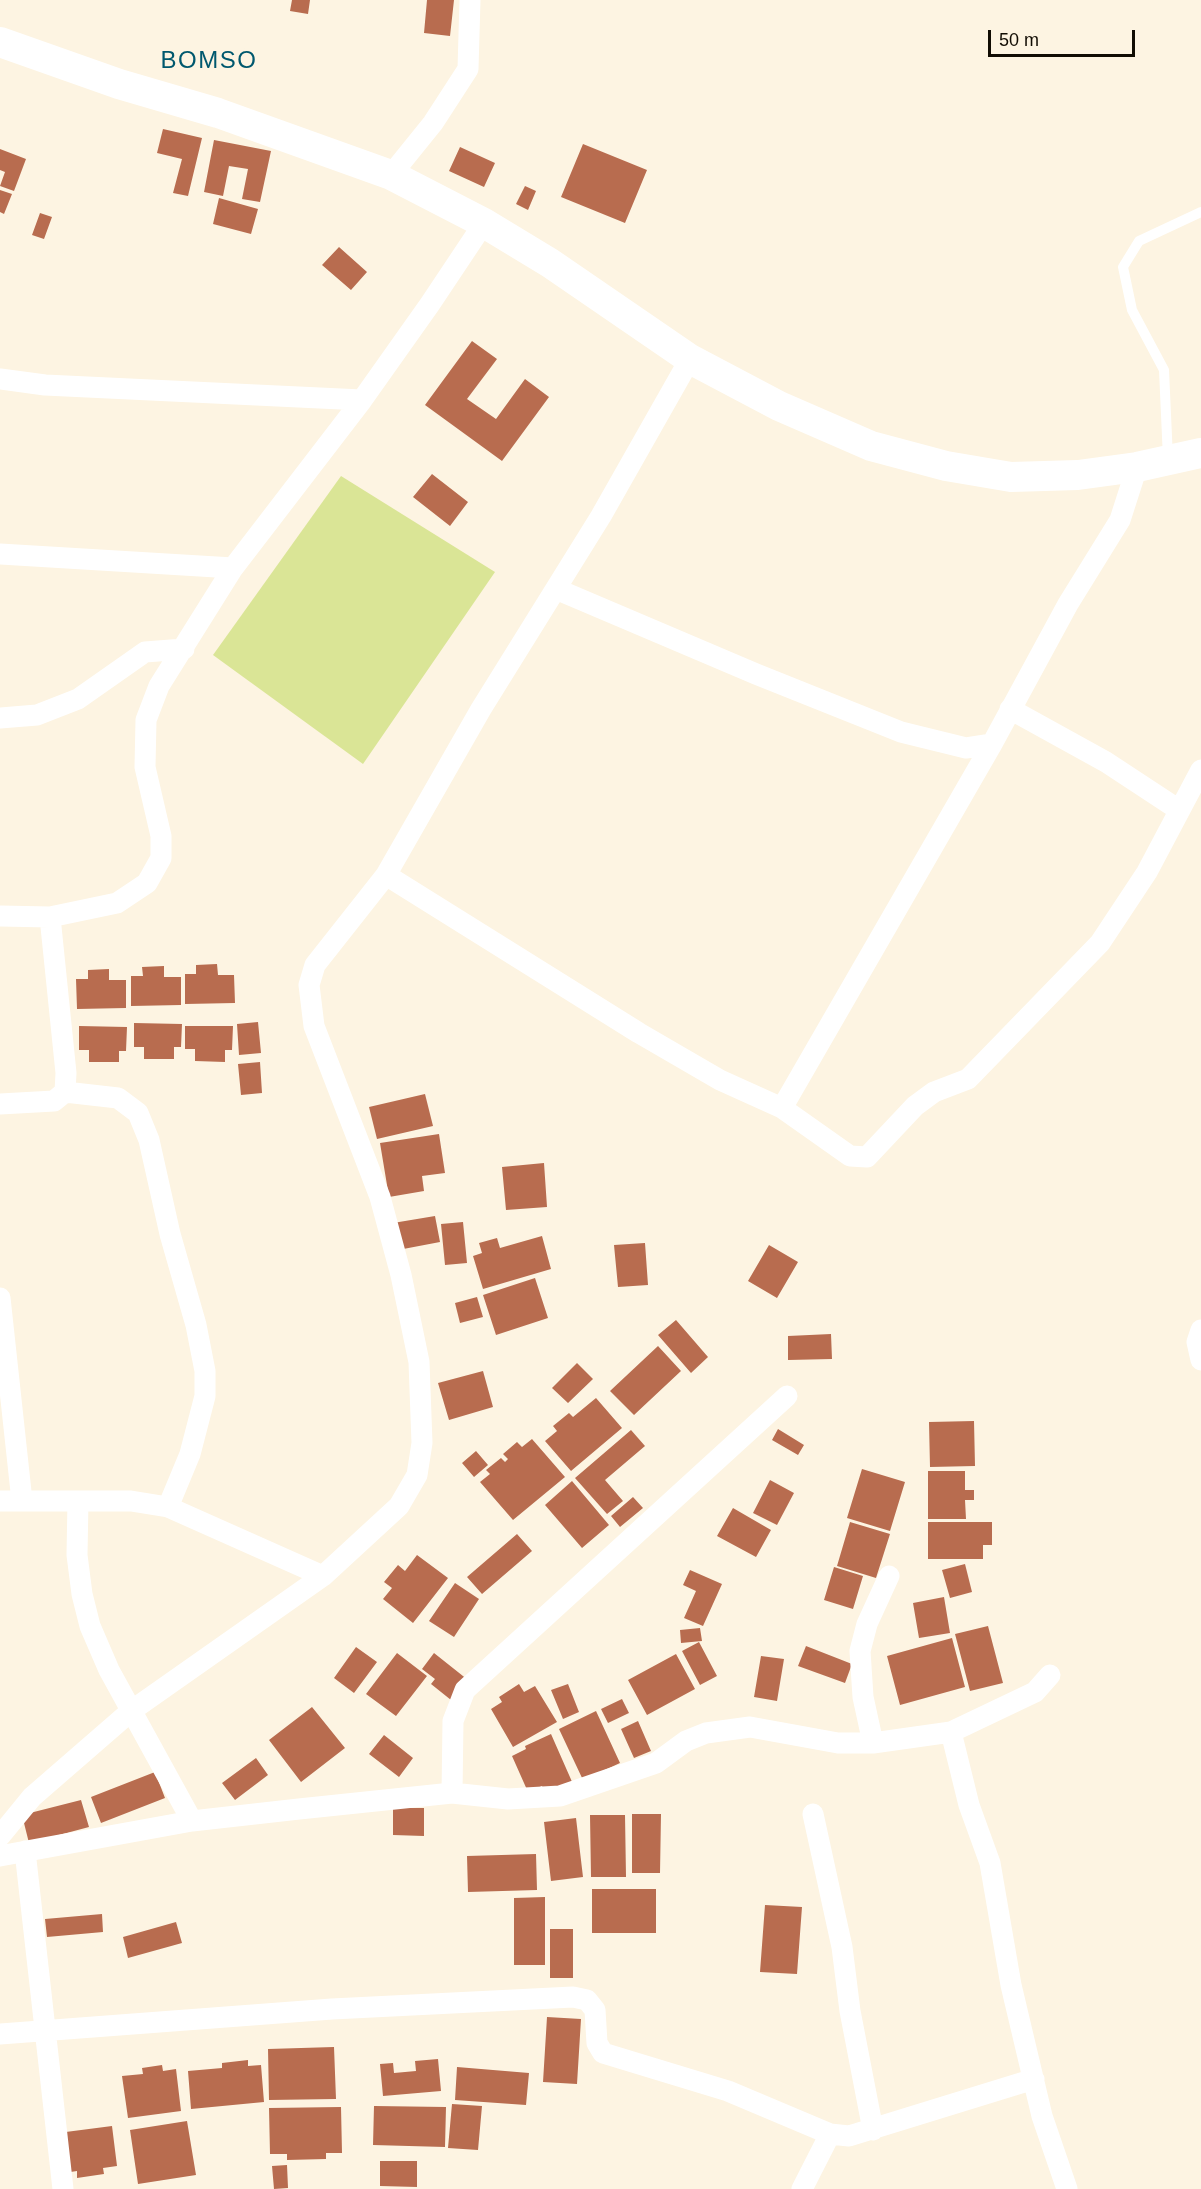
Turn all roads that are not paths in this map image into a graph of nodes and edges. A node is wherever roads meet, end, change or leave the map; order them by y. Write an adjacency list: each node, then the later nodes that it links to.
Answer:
1 (470, 0): 3 (street)
2 (0, 42): 3 (street)
3 (391, 175): 5 (street)
4 (1201, 212): 10 (lane)
5 (484, 222): 6 (street); 8 (street)
6 (690, 359): 11 (street); 14 (street)
7 (0, 379): 8 (street)
8 (362, 400): 13 (street)
9 (1201, 453): 10 (street)
10 (1168, 461): 11 (street)
11 (1137, 467): 16 (street)
12 (0, 554): 13 (street)
13 (233, 568): 15 (street)
14 (556, 589): 18 (street); 21 (street)
15 (184, 649): 17 (street); 23 (street)
16 (1010, 709): 18 (street); 20 (street)
17 (0, 718)
18 (992, 744): 26 (street)
19 (1201, 770): 20 (street)
20 (1179, 810): 26 (street)
21 (386, 875): 26 (street); 35 (street)
22 (0, 916): 23 (street)
23 (50, 917): 24 (street)
24 (65, 1092): 25 (street); 34 (street)
25 (0, 1104)
26 (782, 1108)
27 (0, 1298): 32 (street)
28 (1201, 1330): 29 (street)
29 (1201, 1360)
30 (787, 1396): 41 (street)
31 (0, 1501): 32 (street)
32 (22, 1501): 33 (street)
33 (78, 1501): 34 (street); 38 (street)
34 (168, 1507): 35 (street)
35 (323, 1576): 38 (street)
36 (889, 1576): 40 (street)
37 (1050, 1675): 39 (street)
38 (131, 1711): 43 (street); 44 (street)
39 (951, 1732): 40 (street); 49 (street)
40 (873, 1743): 41 (street)
41 (452, 1793): 43 (street)
42 (813, 1814): 50 (street)
43 (192, 1821): 45 (street)
44 (0, 1836)
45 (25, 1851): 46 (street); 47 (street)
46 (0, 1856)
47 (45, 2031): 48 (street); 51 (street); 52 (street)
48 (0, 2034)
49 (1034, 2079): 50 (street); 54 (street)
50 (873, 2130): 51 (street)
51 (830, 2134): 53 (street)
52 (63, 2189)
53 (802, 2189)
54 (1067, 2189)

